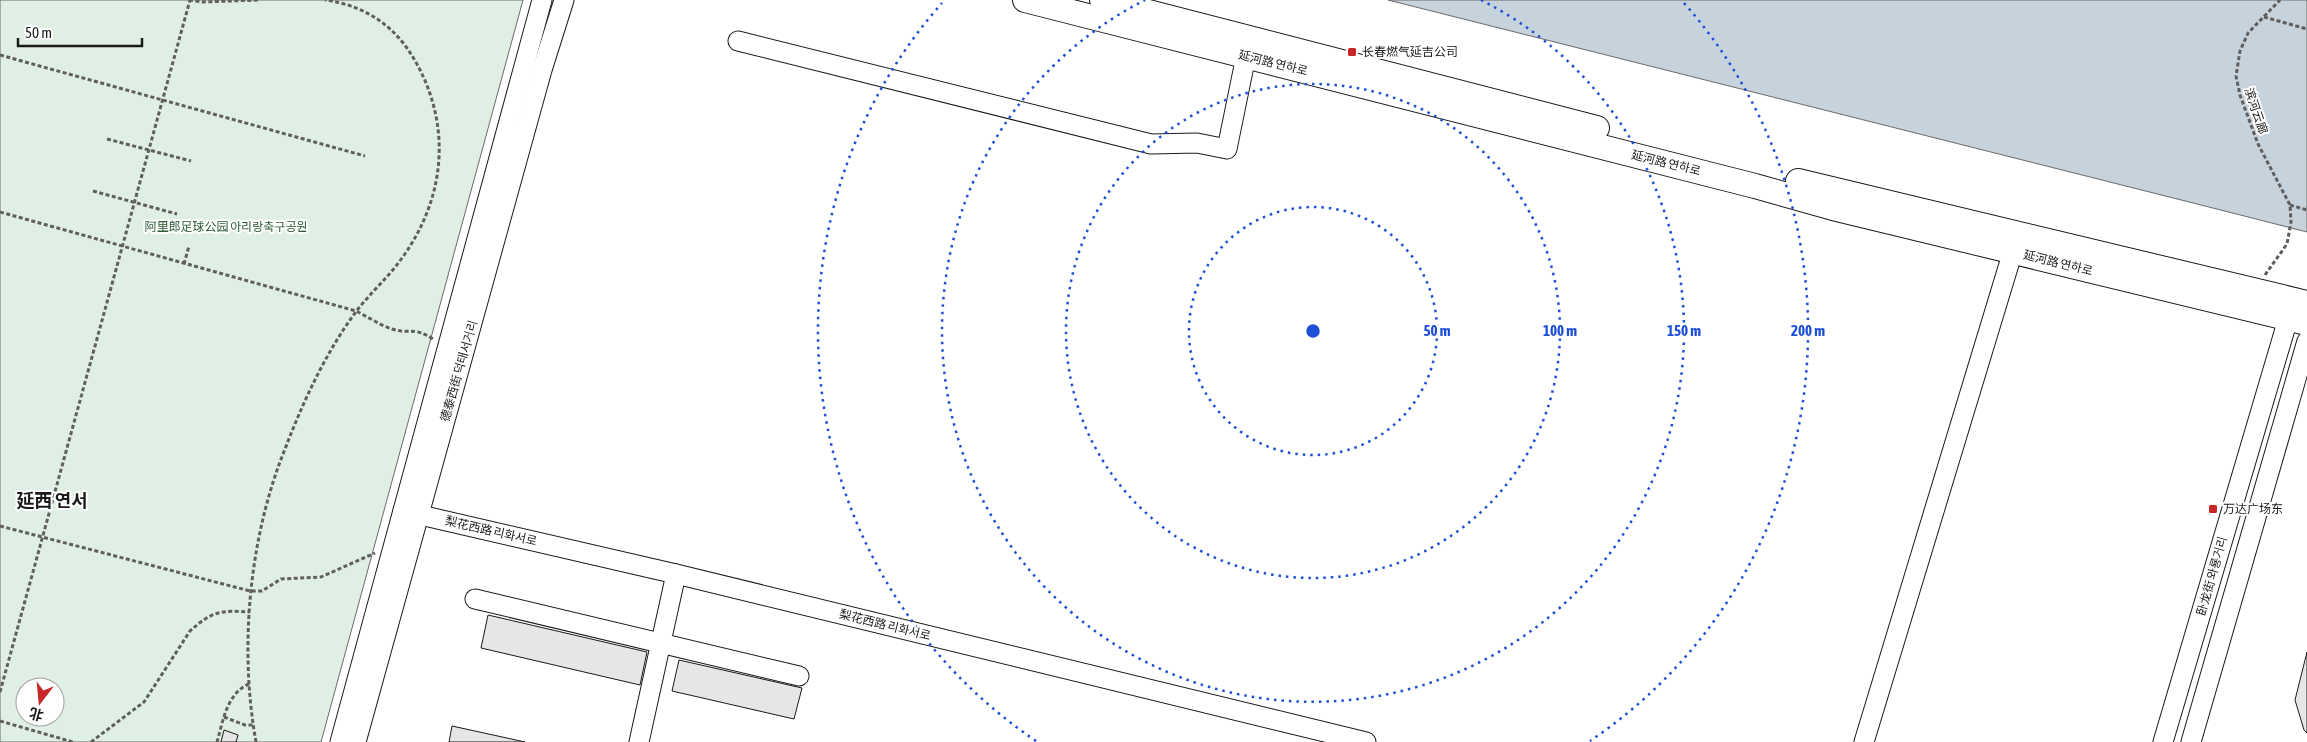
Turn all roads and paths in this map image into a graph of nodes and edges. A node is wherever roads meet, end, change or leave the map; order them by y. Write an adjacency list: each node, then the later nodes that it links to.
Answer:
1 (190, 0): 2 (path); 14 (path)
2 (258, 0)
3 (325, 0): 31 (path)
4 (542, 0): 35 (street, 德泰西街 덕태서거리)
5 (564, 0): 35 (street, 德泰西街 덕태서거리)
6 (1025, 0): 13 (main road, 延河路 연하로)
7 (1102, 0): 30 (main road, 延河路 연하로)
8 (2280, 0): 9 (path, 滨河云廊)
9 (2264, 17): 10 (path); 21 (path, 滨河云廊)
10 (2307, 29)
11 (738, 41): 13 (street)
12 (0, 55): 14 (path)
13 (1246, 56): 27 (main road, 延河路 연하로)
14 (164, 101): 16 (path); 17 (path)
15 (107, 139): 16 (path)
16 (150, 150): 18 (path); 20 (path)
17 (365, 156)
18 (191, 161)
19 (93, 191): 20 (path)
20 (135, 203): 24 (path); 25 (path)
21 (2290, 205): 22 (path); 29 (path, 滨河云廊)
22 (2307, 210)
23 (0, 212): 25 (path)
24 (177, 214)
25 (122, 245): 28 (path); 37 (path)
26 (189, 246): 28 (path)
27 (2012, 252): 32 (main road, 延河路 연하로); 58 (street)
28 (184, 264): 31 (path)
29 (2263, 277)
30 (2307, 304): 32 (street)
31 (356, 311): 33 (path); 40 (path)
32 (2298, 321): 59 (street, 卧龙街 와룡거리)
33 (436, 341)
34 (2307, 341): 60 (street, 卧龙街 와룡거리)
35 (410, 513): 39 (street, 梨花西路 리화서로); 54 (street, 德泰西街 덕태서거리); 55 (street, 德泰西街 덕태서거리)
36 (0, 526): 37 (path)
37 (43, 536): 40 (path); 46 (path)
38 (378, 551): 40 (path)
39 (676, 574): 43 (street); 57 (street, 梨花西路 리화서로)
40 (250, 591): 42 (path)
41 (475, 599): 43 (street)
42 (250, 612): 45 (path); 51 (path)
43 (661, 644): 44 (street); 56 (street)
44 (799, 676)
45 (249, 684): 47 (path); 49 (path)
46 (0, 692)
47 (224, 717): 49 (path); 52 (path)
48 (0, 721): 50 (path)
49 (253, 724): 53 (path)
50 (73, 742)
51 (91, 742)
52 (217, 742)
53 (256, 742)
54 (340, 742)
55 (356, 742)
56 (639, 742)
57 (1366, 742)
58 (1864, 742)
59 (2163, 742)
60 (2191, 742)

